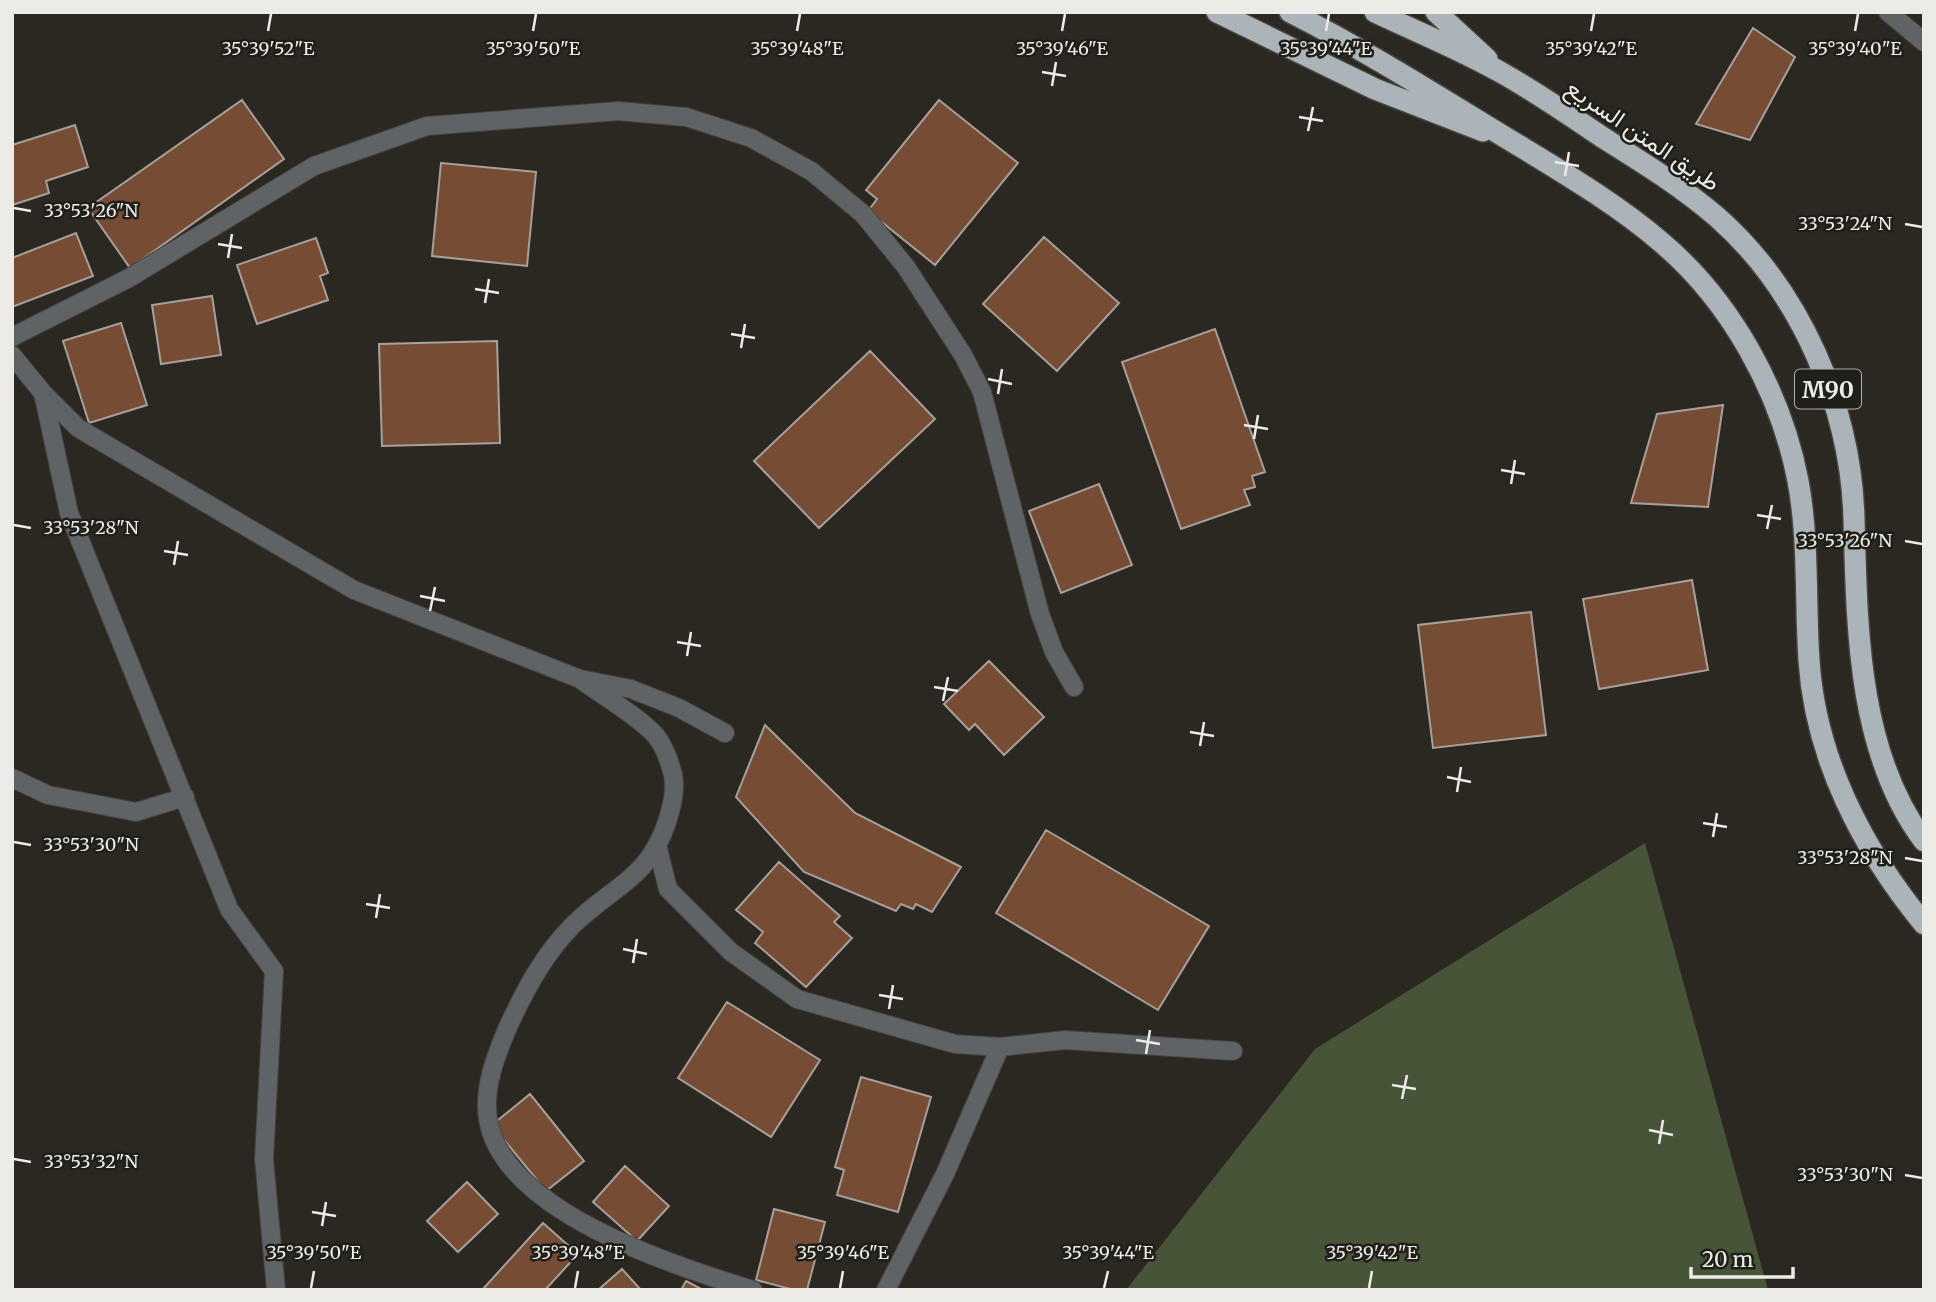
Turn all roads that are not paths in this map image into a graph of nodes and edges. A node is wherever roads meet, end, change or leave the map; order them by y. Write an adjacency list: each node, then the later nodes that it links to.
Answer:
1 (1217, 12): 8 (highway)
2 (1290, 12): 8 (highway, M90)
3 (1375, 12): 7 (highway, M90)
4 (1436, 12): 7 (highway)
5 (1888, 12): 6 (street)
6 (1924, 42)
7 (1501, 72): 17 (highway, طريق المتن السريع / M90)
8 (1512, 140): 19 (highway, M90)
9 (12, 337): 13 (street)
10 (12, 355): 11 (street)
11 (43, 393): 12 (street); 16 (street)
12 (580, 679): 14 (street); 18 (street)
13 (1074, 687)
14 (725, 733)
15 (12, 778): 16 (street)
16 (185, 797): 22 (street)
17 (1924, 841)
18 (658, 849): 20 (street); 23 (street)
19 (1924, 924)
20 (1000, 1048): 21 (street); 24 (street)
21 (1233, 1051)
22 (276, 1290)
23 (753, 1290)
24 (886, 1290)

